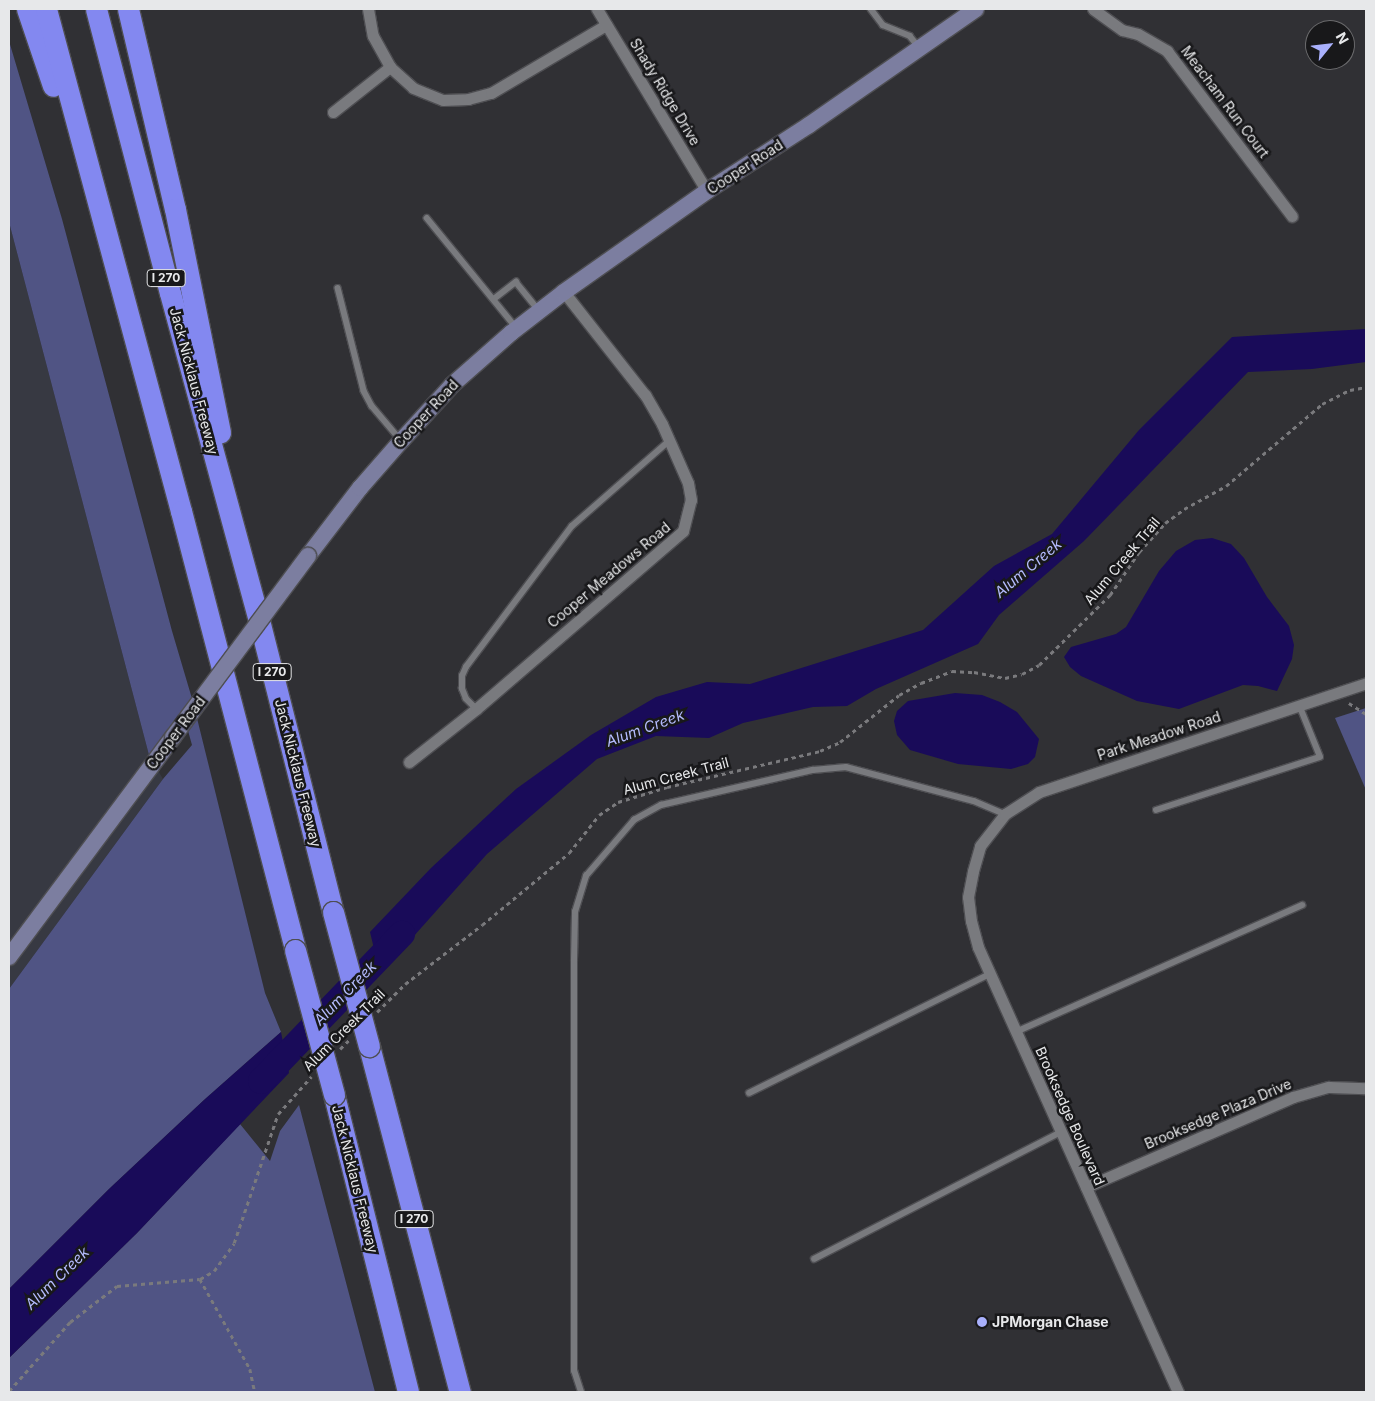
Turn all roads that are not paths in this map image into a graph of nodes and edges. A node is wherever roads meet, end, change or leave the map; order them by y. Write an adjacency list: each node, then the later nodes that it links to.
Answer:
1 (27, 9): 17 (highway)
2 (46, 9): 17 (highway, Jack Nicklaus Freeway)
3 (96, 9): 25 (highway, Jack Nicklaus Freeway / I 270)
4 (128, 9): 25 (highway)
5 (368, 9): 12 (street)
6 (597, 9): 10 (street, Shady Ridge Drive)
7 (871, 9): 11 (lane)
8 (976, 9): 11 (street, Cooper Road)
9 (1093, 9): 15 (street, Meacham Run Court)
10 (606, 25): 12 (street); 14 (street, Shady Ridge Drive)
11 (919, 48): 14 (street, Cooper Road)
12 (390, 67): 13 (street)
13 (333, 112)
14 (708, 191): 19 (street, Cooper Road)
15 (1292, 216)
16 (428, 218): 20 (lane)
17 (120, 285): 42 (highway, Jack Nicklaus Freeway, bridge)
18 (338, 288): 23 (lane)
19 (564, 292): 21 (street, Cooper Road); 24 (street, Cooper Meadows Road)
20 (494, 299): 21 (lane); 22 (lane)
21 (540, 311): 22 (street, Cooper Road)
22 (517, 328): 23 (street, Cooper Road)
23 (402, 440): 34 (street, Cooper Road, bridge)
24 (669, 442): 28 (lane); 28 (street, Cooper Meadows Road)
25 (239, 546): 43 (highway, Jack Nicklaus Freeway / I 270, bridge)
26 (1366, 683): 27 (street, Park Meadow Road)
27 (1299, 705): 30 (lane); 31 (street, Park Meadow Road)
28 (476, 709): 29 (street, Cooper Meadows Road)
29 (409, 762)
30 (1156, 810)
31 (1005, 814): 32 (street, Park Meadow Road); 44 (lane)
32 (980, 846): 35 (street, Brooksedge Boulevard)
33 (1302, 905): 36 (lane)
34 (9, 957)
35 (990, 974): 36 (street, Brooksedge Boulevard); 38 (lane)
36 (1016, 1032): 39 (street, Brooksedge Boulevard)
37 (1366, 1088): 40 (street, Brooksedge Plaza Drive)
38 (749, 1093)
39 (1061, 1132): 40 (street, Brooksedge Boulevard); 41 (lane)
40 (1086, 1187): 45 (street, Brooksedge Boulevard)
41 (814, 1259)
42 (408, 1392)
43 (460, 1392)
44 (581, 1392)
45 (1178, 1392)

